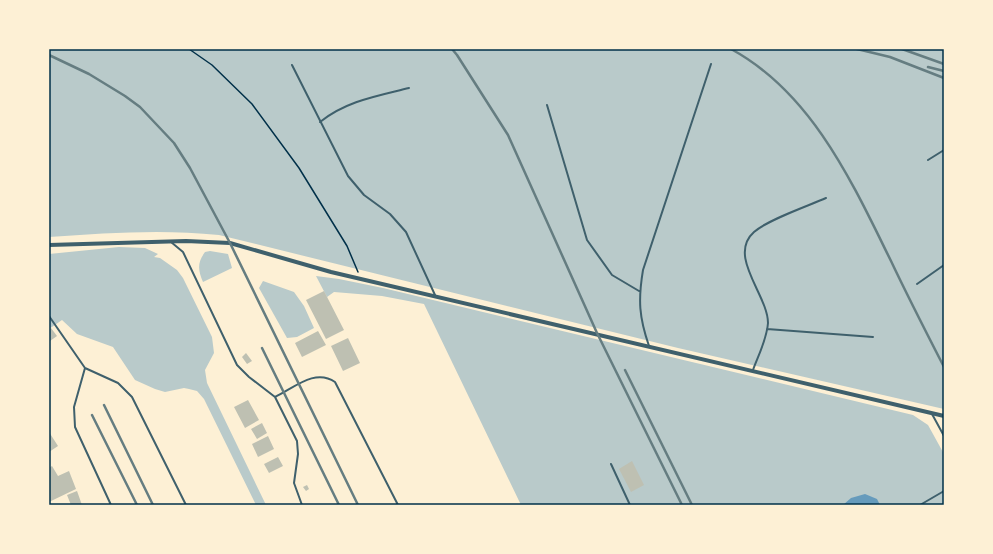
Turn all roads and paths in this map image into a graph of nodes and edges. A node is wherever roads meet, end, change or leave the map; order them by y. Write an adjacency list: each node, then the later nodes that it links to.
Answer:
1 (189, 49): 13 (path)
2 (711, 64): 15 (lane)
3 (292, 65): 6 (lane)
4 (409, 88): 6 (lane)
5 (547, 105): 15 (lane)
6 (320, 122): 16 (lane)
7 (944, 150): 8 (lane)
8 (928, 160)
9 (826, 198): 18 (lane)
10 (170, 242): 11 (street); 13 (street); 23 (lane)
11 (49, 245)
12 (944, 265): 14 (lane)
13 (361, 277): 16 (street)
14 (917, 284)
15 (639, 291): 20 (lane)
16 (434, 295): 20 (street)
17 (49, 316): 21 (lane)
18 (767, 329): 19 (lane); 22 (lane)
19 (873, 337)
20 (650, 347): 22 (street)
21 (85, 368): 29 (lane); 30 (lane)
22 (753, 370): 24 (street)
23 (275, 397): 31 (lane); 32 (lane)
24 (932, 413): 25 (street); 26 (lane)
25 (944, 416)
26 (944, 436)
27 (611, 464): 33 (lane)
28 (944, 491): 34 (lane)
29 (111, 505)
30 (186, 505)
31 (302, 505)
32 (398, 505)
33 (630, 505)
34 (920, 505)

